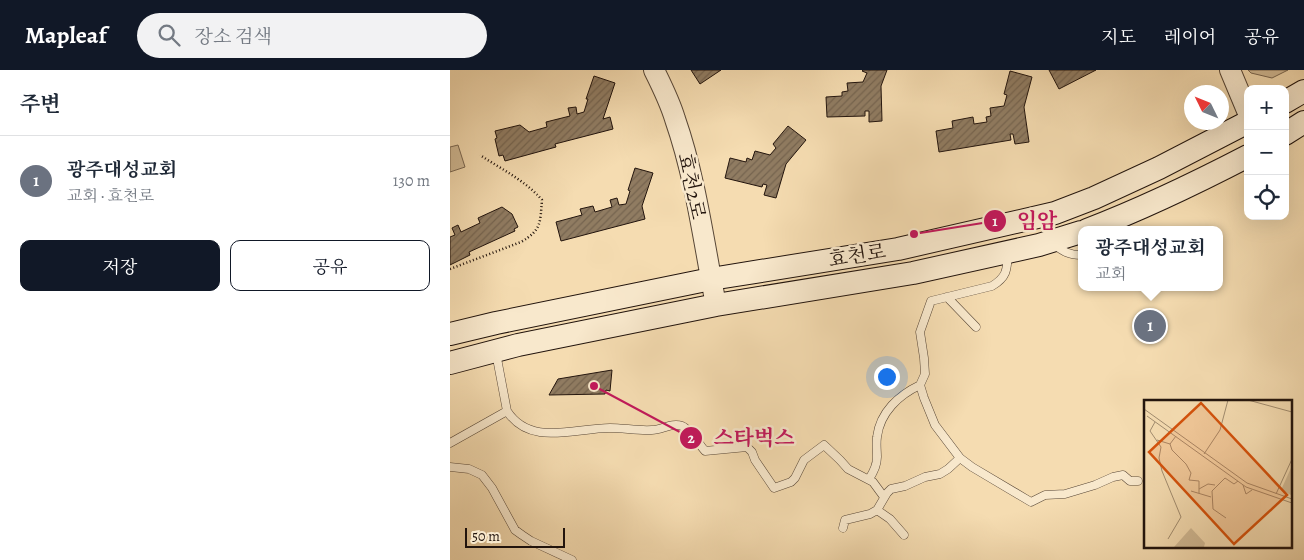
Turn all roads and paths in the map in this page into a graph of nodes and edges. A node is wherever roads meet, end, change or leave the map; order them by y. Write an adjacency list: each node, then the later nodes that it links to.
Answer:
1 (654, 70): 17 (street, 효천2로)
2 (1230, 70): 5 (street)
3 (1304, 90): 4 (main road)
4 (1289, 99)
5 (1244, 103)
6 (1304, 122): 8 (main road)
7 (1244, 124): 17 (main road, 효천로)
8 (1289, 131)
9 (480, 155): 16 (path)
10 (1244, 158): 11 (main road)
11 (1113, 224)
12 (1078, 233): 13 (main road, 효천로)
13 (1049, 242): 14 (main road, 효천로); 15 (lane)
14 (1008, 251): 18 (lane); 19 (main road, 효천로)
15 (1078, 255)
16 (450, 269)
17 (711, 279): 19 (street, 효천2로); 21 (main road, 효천로)
18 (947, 297): 20 (lane); 24 (lane)
19 (716, 305): 22 (main road, 효천로)
20 (976, 327)
21 (450, 334)
22 (496, 351): 23 (main road, 효천로); 25 (lane)
23 (450, 363)
24 (920, 385): 27 (lane); 29 (lane)
25 (507, 411): 26 (lane); 29 (lane)
26 (450, 443)
27 (960, 458): 30 (lane); 31 (lane)
28 (450, 468): 35 (lane)
29 (869, 479): 31 (lane)
30 (1138, 481)
31 (884, 497): 32 (lane)
32 (878, 510): 33 (lane); 34 (lane)
33 (843, 528)
34 (904, 536)
35 (572, 560)

